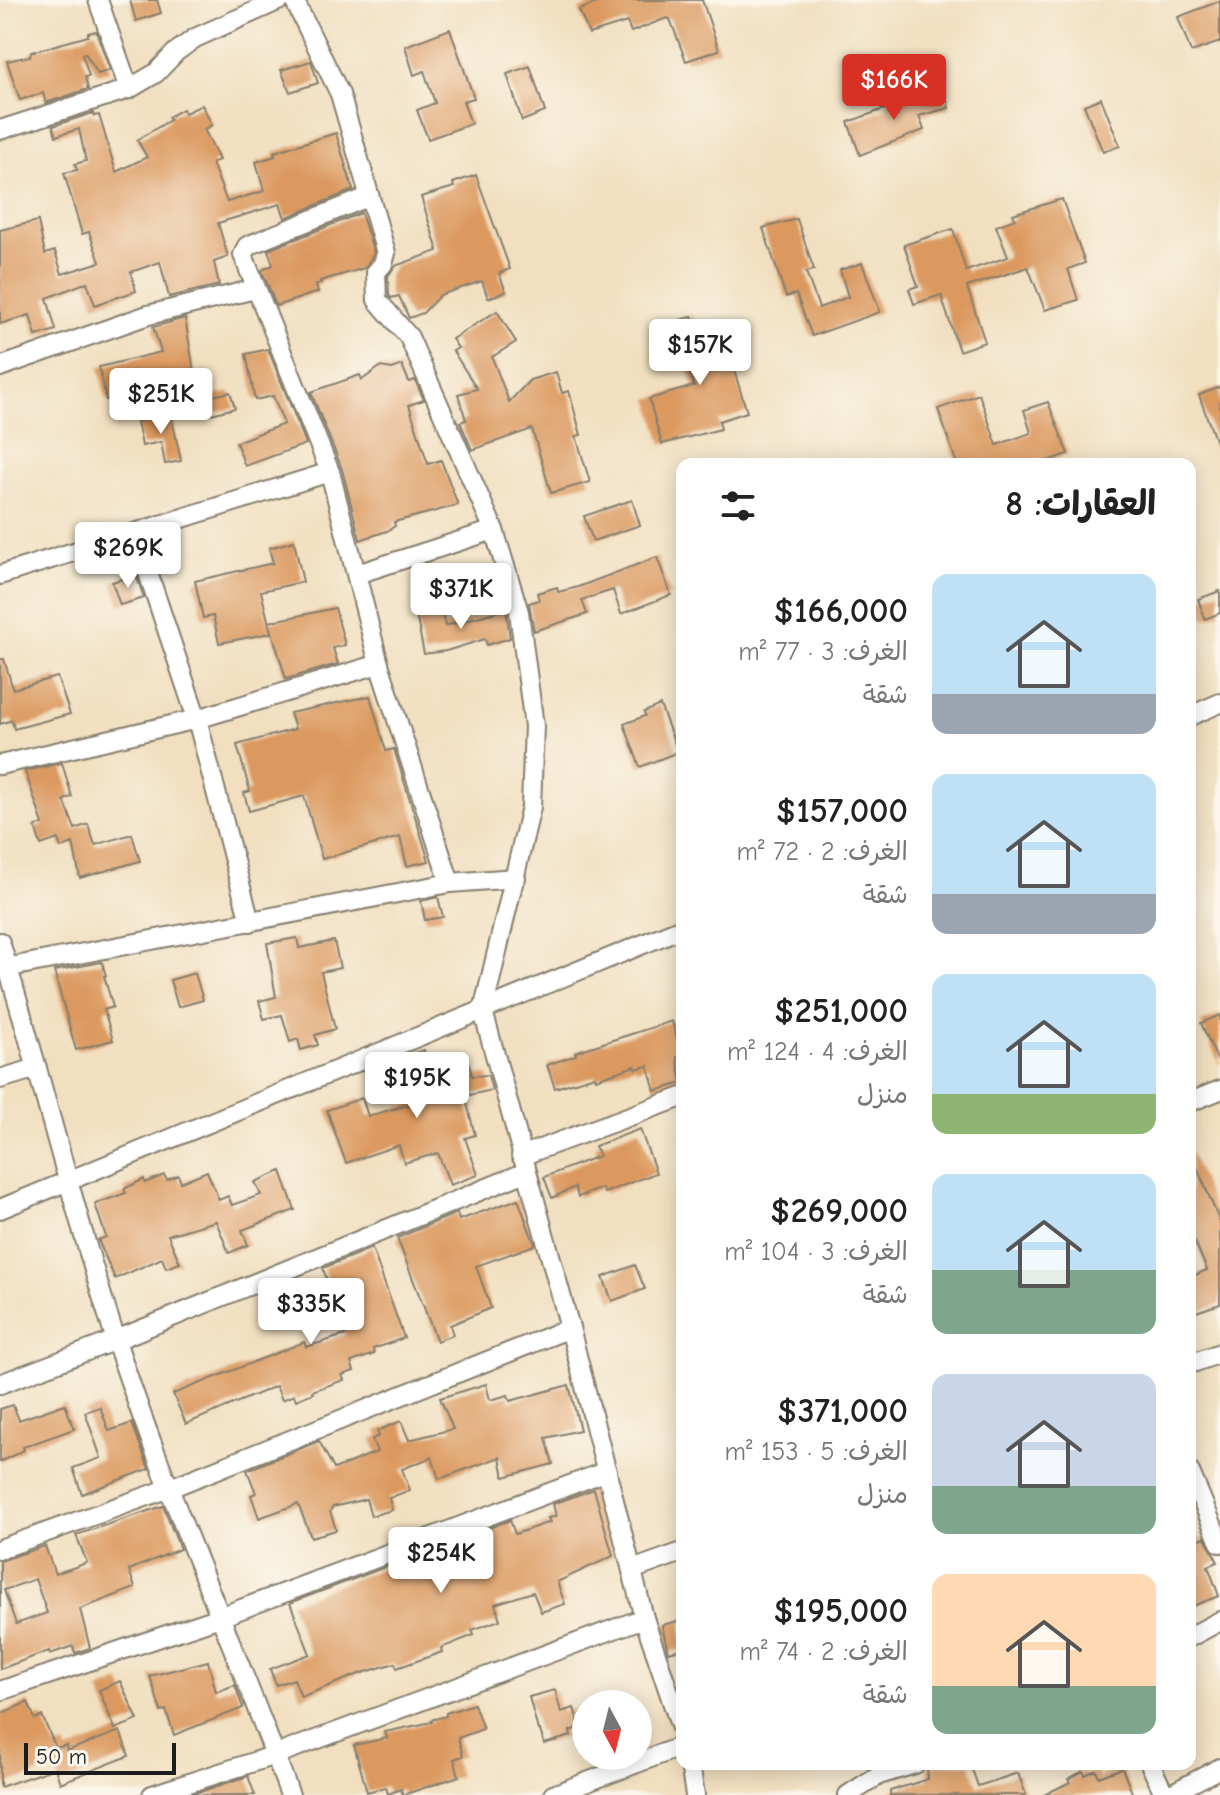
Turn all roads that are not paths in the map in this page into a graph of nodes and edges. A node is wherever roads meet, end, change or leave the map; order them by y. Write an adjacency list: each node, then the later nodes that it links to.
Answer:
1 (98, 0): 4 (street)
2 (280, 0): 4 (street)
3 (294, 0): 6 (street)
4 (129, 89): 5 (street)
5 (0, 130)
6 (368, 197): 7 (street); 10 (street)
7 (255, 289): 8 (street); 9 (street)
8 (0, 367)
9 (330, 472): 11 (street); 12 (street)
10 (494, 530): 12 (street); 19 (street)
11 (135, 534): 13 (street); 17 (street)
12 (357, 574): 14 (street)
13 (0, 575)
14 (379, 664): 17 (street); 20 (street)
15 (1220, 703): 16 (street)
16 (1196, 713)
17 (197, 719): 18 (street); 21 (street)
18 (0, 765)
19 (516, 878): 20 (street); 25 (street)
20 (450, 883): 21 (street)
21 (250, 922): 24 (street)
22 (676, 931): 25 (street)
23 (0, 942): 24 (street)
24 (4, 968): 26 (street)
25 (483, 1011): 31 (street); 32 (street)
26 (37, 1068): 27 (street); 32 (street)
27 (0, 1079)
28 (1220, 1090): 30 (street)
29 (676, 1100): 31 (street)
30 (1196, 1100)
31 (523, 1164): 34 (street); 35 (street)
32 (66, 1182): 33 (street); 35 (street)
33 (0, 1209)
34 (570, 1328): 39 (street); 40 (street)
35 (116, 1340): 38 (street); 40 (street)
36 (1220, 1353): 37 (street)
37 (1196, 1362)
38 (0, 1384)
39 (607, 1471): 45 (street); 46 (street)
40 (170, 1488): 43 (street); 46 (street)
41 (1196, 1489): 42 (street)
42 (1220, 1543)
43 (0, 1549)
44 (676, 1554): 45 (street)
45 (632, 1570): 47 (street)
46 (220, 1617): 51 (street); 53 (street)
47 (644, 1618): 50 (street); 53 (street)
48 (1220, 1621): 49 (street)
49 (1196, 1634)
50 (674, 1684)
51 (0, 1691)
52 (676, 1748): 60 (street)
53 (275, 1755): 58 (street); 59 (street)
54 (1220, 1768): 63 (street)
55 (691, 1770): 61 (street)
56 (895, 1770): 62 (street)
57 (1153, 1770): 63 (street)
58 (152, 1795)
59 (290, 1795)
60 (553, 1795)
61 (695, 1795)
62 (848, 1795)
63 (1167, 1795)

